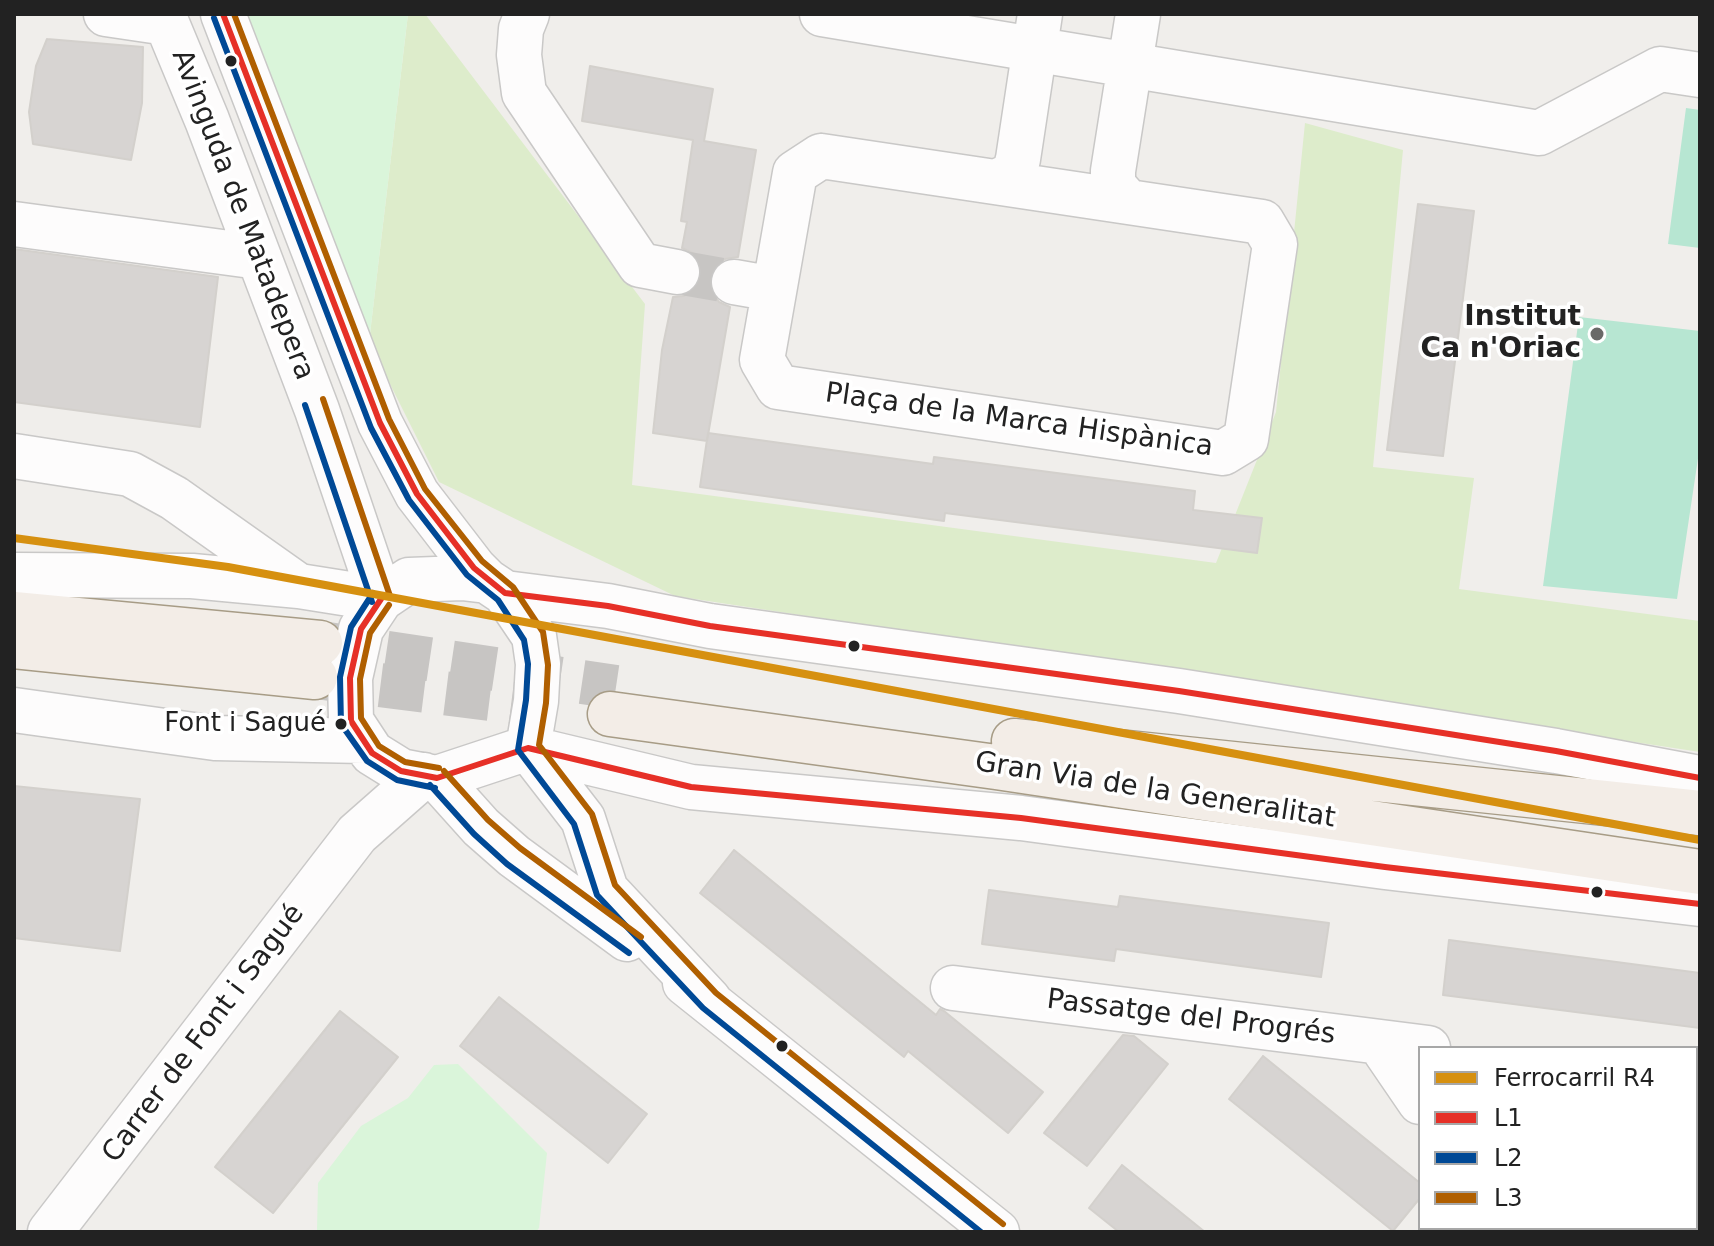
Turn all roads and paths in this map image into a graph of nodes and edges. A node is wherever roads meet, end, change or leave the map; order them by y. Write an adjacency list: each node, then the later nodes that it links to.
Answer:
1 (106, 14): 6 (street)
2 (223, 14): 18 (street, Avinguda de Matadepera)
3 (527, 14): 14 (street)
4 (822, 14): 7 (street)
5 (1138, 14): 8 (street)
6 (165, 19): 13 (street, Avinguda de Matadepera)
7 (1037, 32): 8 (street); 10 (street)
8 (1130, 66): 9 (street); 11 (street)
9 (1700, 75)
10 (998, 181): 11 (street, Plaça de la Marca Hispànica); 11 (street, Plaça de la Marca Hispànica)
11 (1127, 201)
12 (14, 224): 13 (street)
13 (259, 257): 19 (street, Avinguda de Matadepera)
14 (677, 272)
15 (14, 456): 17 (street)
16 (14, 575): 17 (street)
17 (299, 586): 19 (street)
18 (496, 587): 19 (street); 24 (street, Avinguda de Matadepera); 26 (street)
19 (381, 599): 23 (street)
20 (14, 614): 21 (main road)
21 (14, 646)
22 (14, 710): 23 (street)
23 (368, 747): 25 (street); 28 (street, Carrer de Font i Sagué)
24 (528, 748): 25 (street); 30 (street); 32 (street)
25 (430, 777): 28 (street, Carrer de Font i Sagué); 32 (street)
26 (1700, 778)
27 (1700, 813): 29 (main road, Gran Via de la Generalitat)
28 (357, 834): 36 (street, Carrer de Font i Sagué)
29 (1700, 872)
30 (1700, 904)
31 (953, 988): 33 (street, Passatge del Progrés)
32 (709, 1000): 37 (street)
33 (1379, 1042): 34 (street, Passatge del Progrés); 35 (street)
34 (1418, 1047)
35 (1418, 1099)
36 (50, 1232)
37 (997, 1232)

